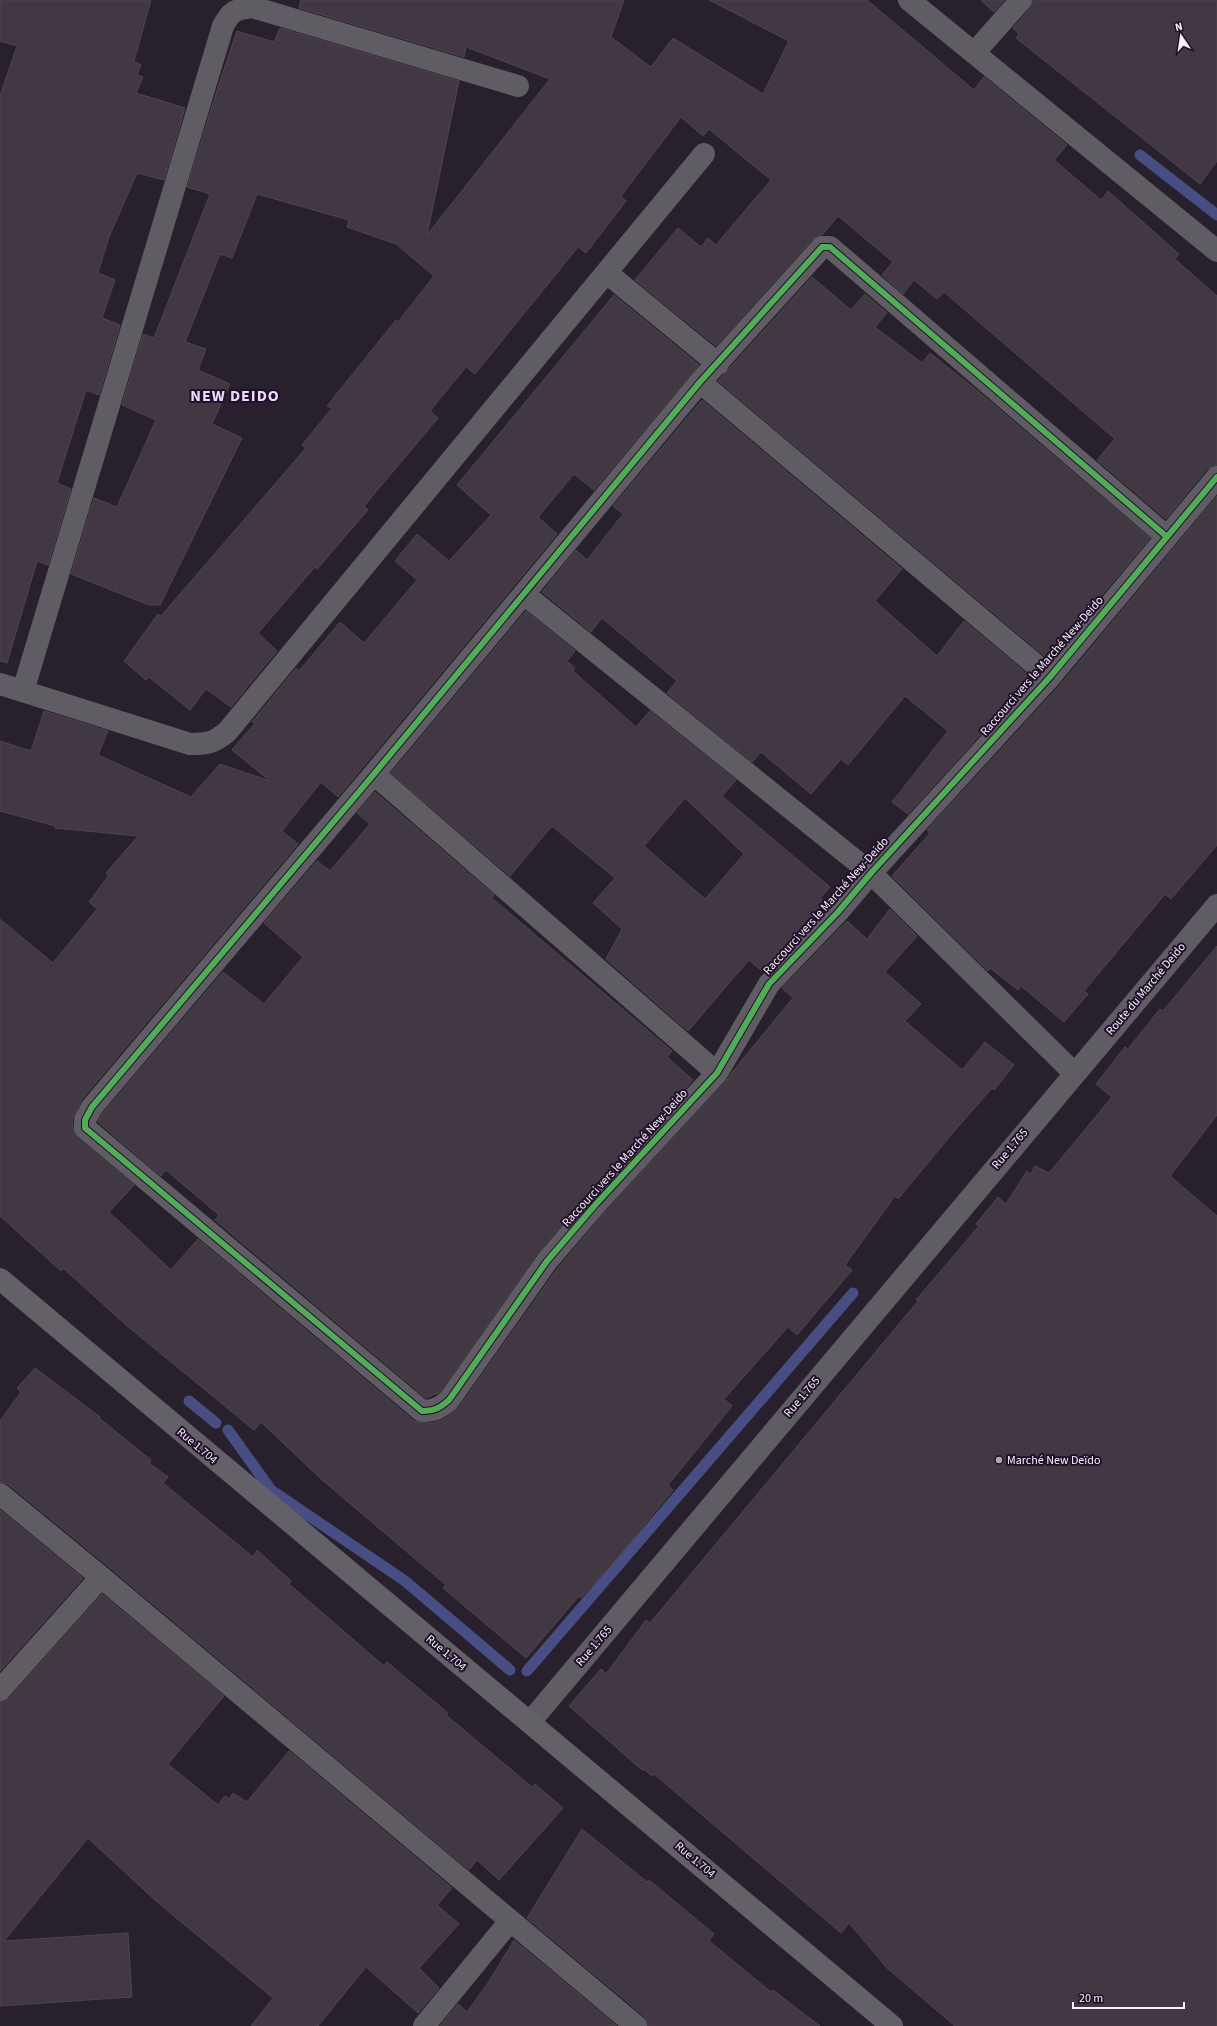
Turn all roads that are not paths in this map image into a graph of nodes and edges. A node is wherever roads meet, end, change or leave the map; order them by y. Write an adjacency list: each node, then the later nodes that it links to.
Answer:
1 (909, 0): 3 (street)
2 (1021, 0): 3 (street)
3 (975, 52): 6 (street)
4 (518, 86): 15 (street)
5 (704, 154): 7 (street)
6 (1217, 251)
7 (607, 273): 8 (street); 15 (street)
8 (718, 364): 9 (street); 11 (street)
9 (700, 382): 12 (street); 13 (street)
10 (1217, 477): 11 (street, Raccourci vers le Marché New-Deido)
11 (1166, 536): 13 (street, Raccourci vers le Marché New-Deido)
12 (524, 594): 16 (street); 17 (street)
13 (1050, 677): 17 (street, Raccourci vers le Marché New-Deido)
14 (0, 684): 15 (street)
15 (23, 691)
16 (374, 774): 19 (street); 19 (street, Raccourci vers le Marché New-Deido)
17 (871, 873): 19 (street, Raccourci vers le Marché New-Deido); 20 (street)
18 (1217, 904): 20 (street, Route du Marché Deido)
19 (718, 1073)
20 (1074, 1073): 25 (street, Rue 1.765)
21 (0, 1279): 25 (street, Rue 1.704)
22 (0, 1494): 23 (street)
23 (100, 1577): 24 (street); 26 (street)
24 (0, 1690)
25 (530, 1722): 29 (street, Rue 1.704)
26 (510, 1921): 27 (street); 28 (street)
27 (424, 2026)
28 (636, 2026)
29 (892, 2026)

